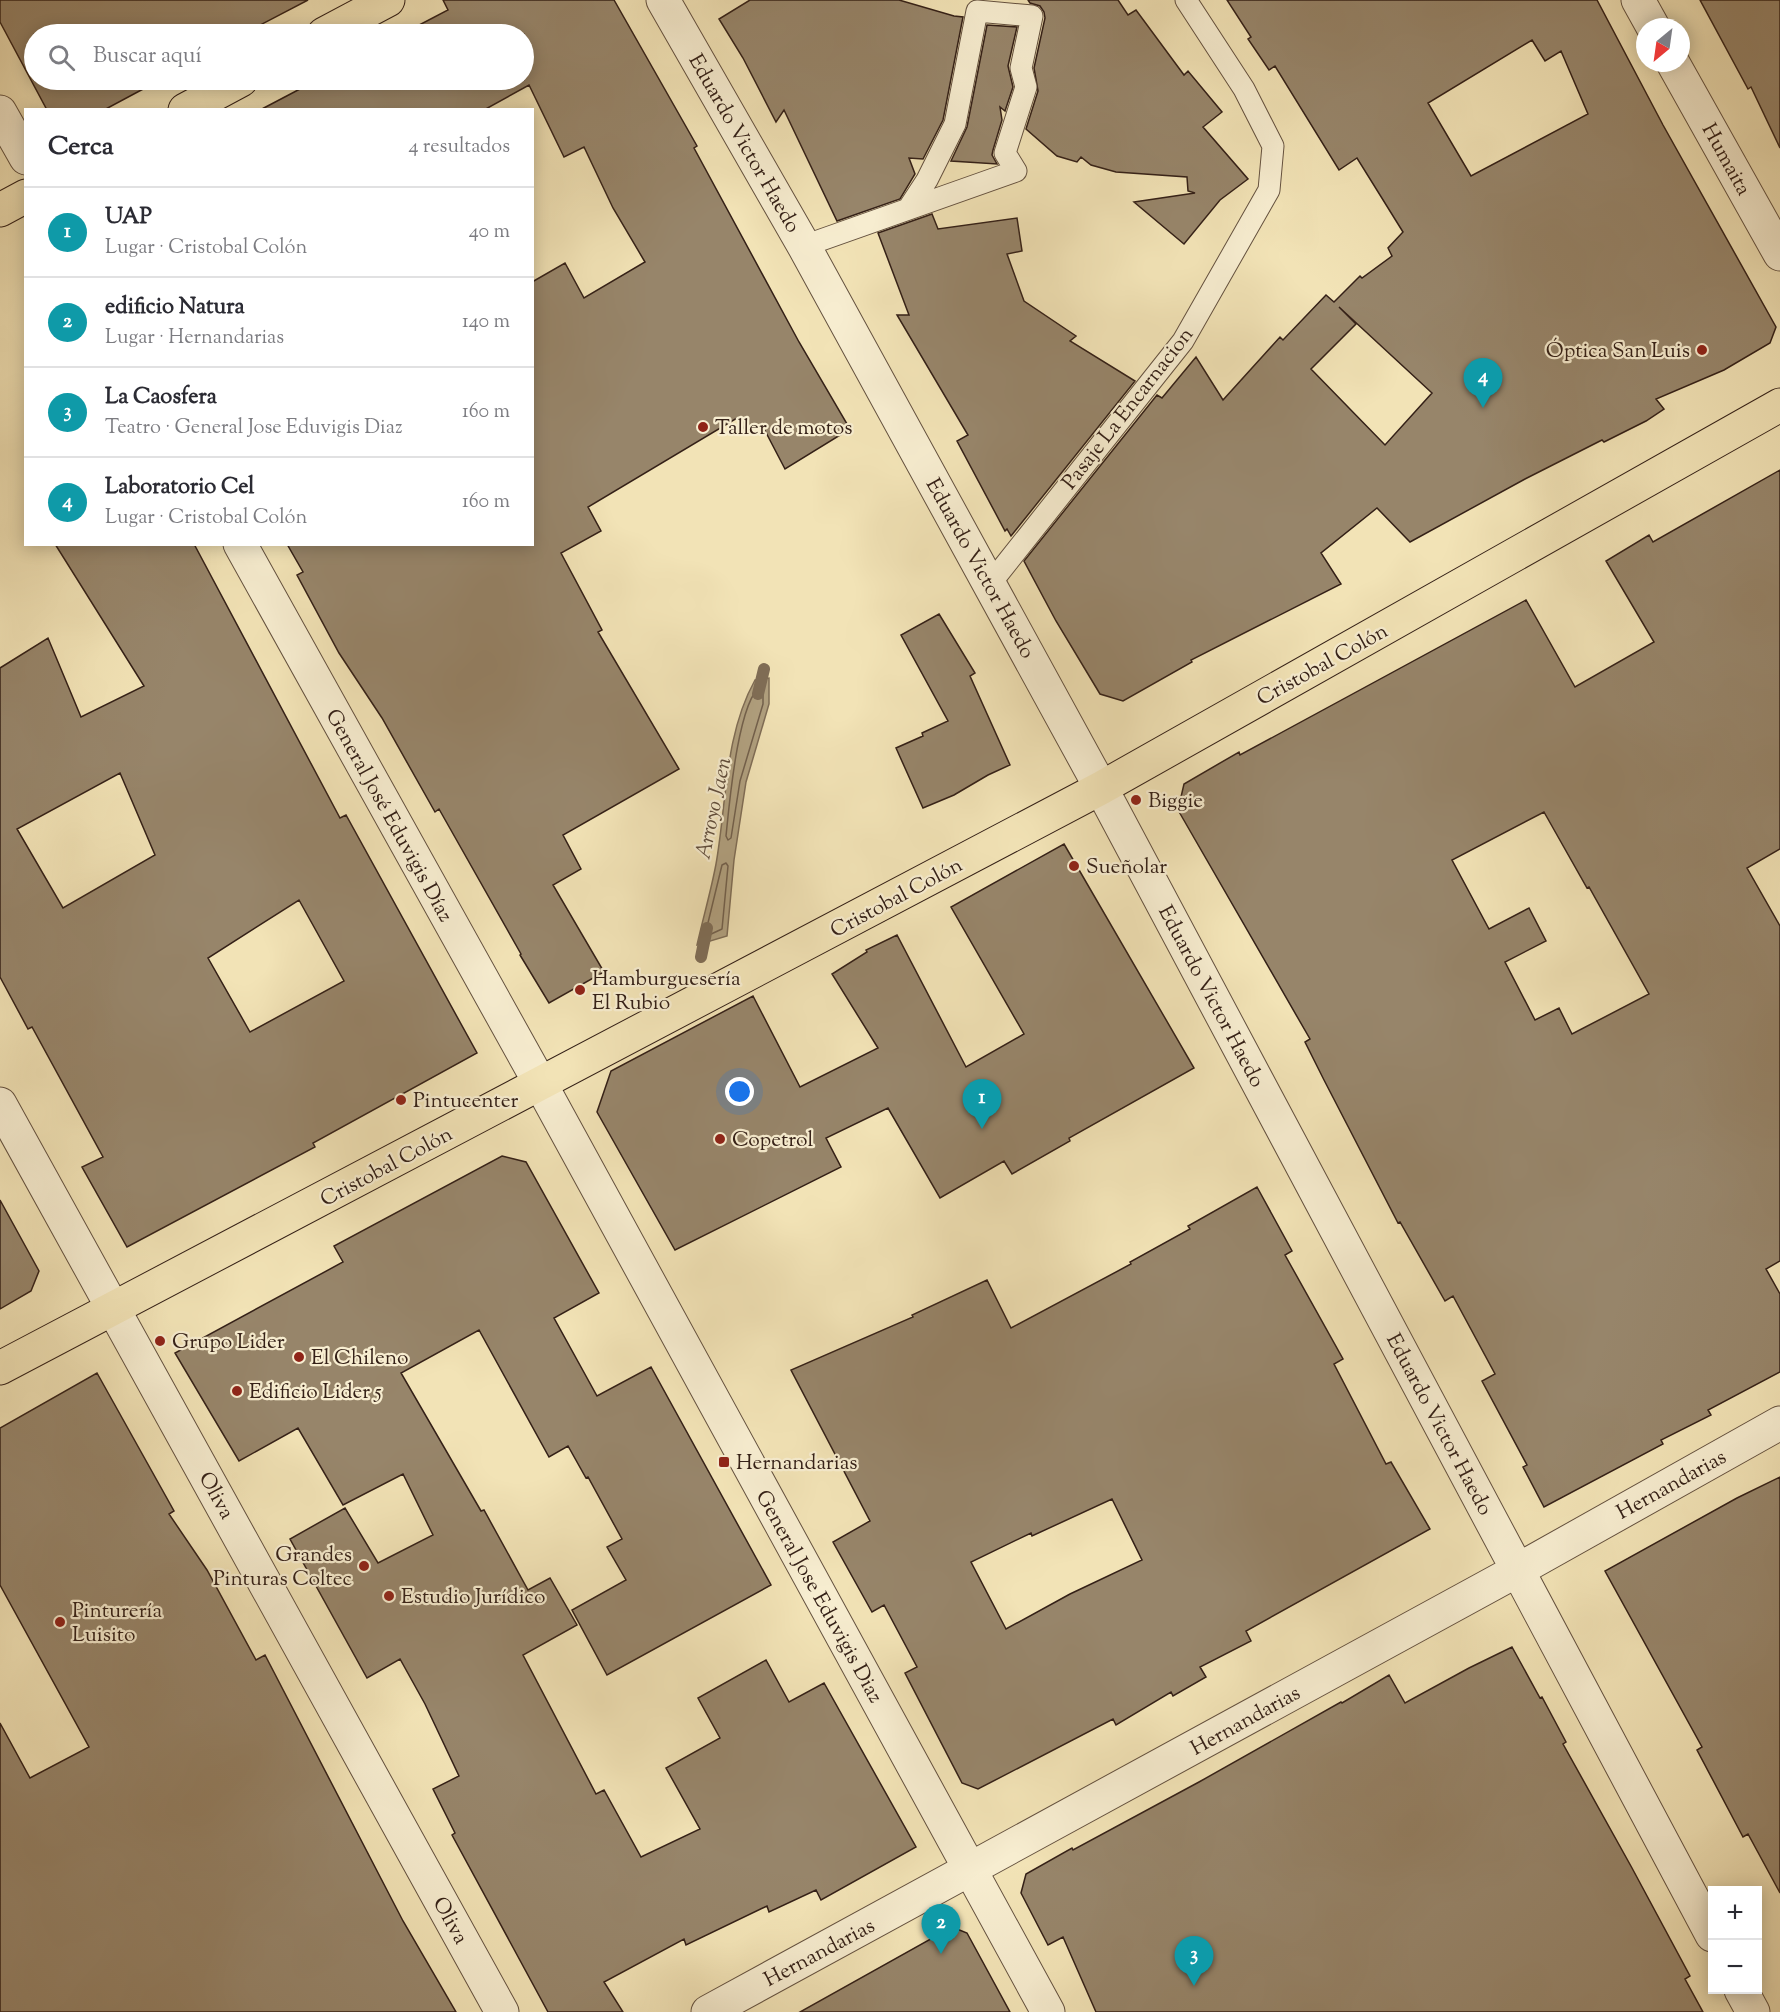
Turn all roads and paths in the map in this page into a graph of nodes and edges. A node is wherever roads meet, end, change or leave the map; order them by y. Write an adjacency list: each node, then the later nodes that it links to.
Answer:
1 (388, 0): 6 (main road)
2 (663, 0): 15 (street, Eduardo Victor Haedo)
3 (1186, 0): 19 (lane, Pasaje La Encarnacion)
4 (1638, 0): 5 (street)
5 (1648, 18)
6 (343, 24)
7 (1678, 72): 16 (street, Humaita)
8 (222, 90): 9 (main road)
9 (189, 108)
10 (0, 112): 11 (street)
11 (24, 154)
12 (24, 197): 14 (main road)
13 (908, 209): 13 (lane); 15 (lane)
14 (0, 210)
15 (804, 246): 19 (street, Eduardo Victor Haedo)
16 (1780, 254)
17 (1780, 405): 20 (main road, Cristobal Colón)
18 (241, 546): 21 (street, General José Eduvigis Díaz)
19 (990, 584): 20 (street, Eduardo Victor Haedo)
20 (1101, 788): 21 (main road, Cristobal Colón); 26 (street, Eduardo Victor Haedo)
21 (541, 1085): 23 (main road, Cristobal Colón); 27 (street, General Jose Eduvigis Diaz)
22 (0, 1104): 23 (street, Oliva)
23 (114, 1308): 24 (main road, Cristobal Colón); 30 (street, Oliva)
24 (0, 1368)
25 (1780, 1423): 26 (street, Hernandarias)
26 (1518, 1570): 27 (street, Hernandarias); 28 (street, Eduardo Victor Haedo)
27 (970, 1870): 31 (street, Hernandarias); 32 (street, General Jose Eduvigis Diaz)
28 (1708, 1926)
29 (1744, 1994): 33 (street)
30 (502, 2012)
31 (708, 2012)
32 (1048, 2012)
33 (1753, 2012)

